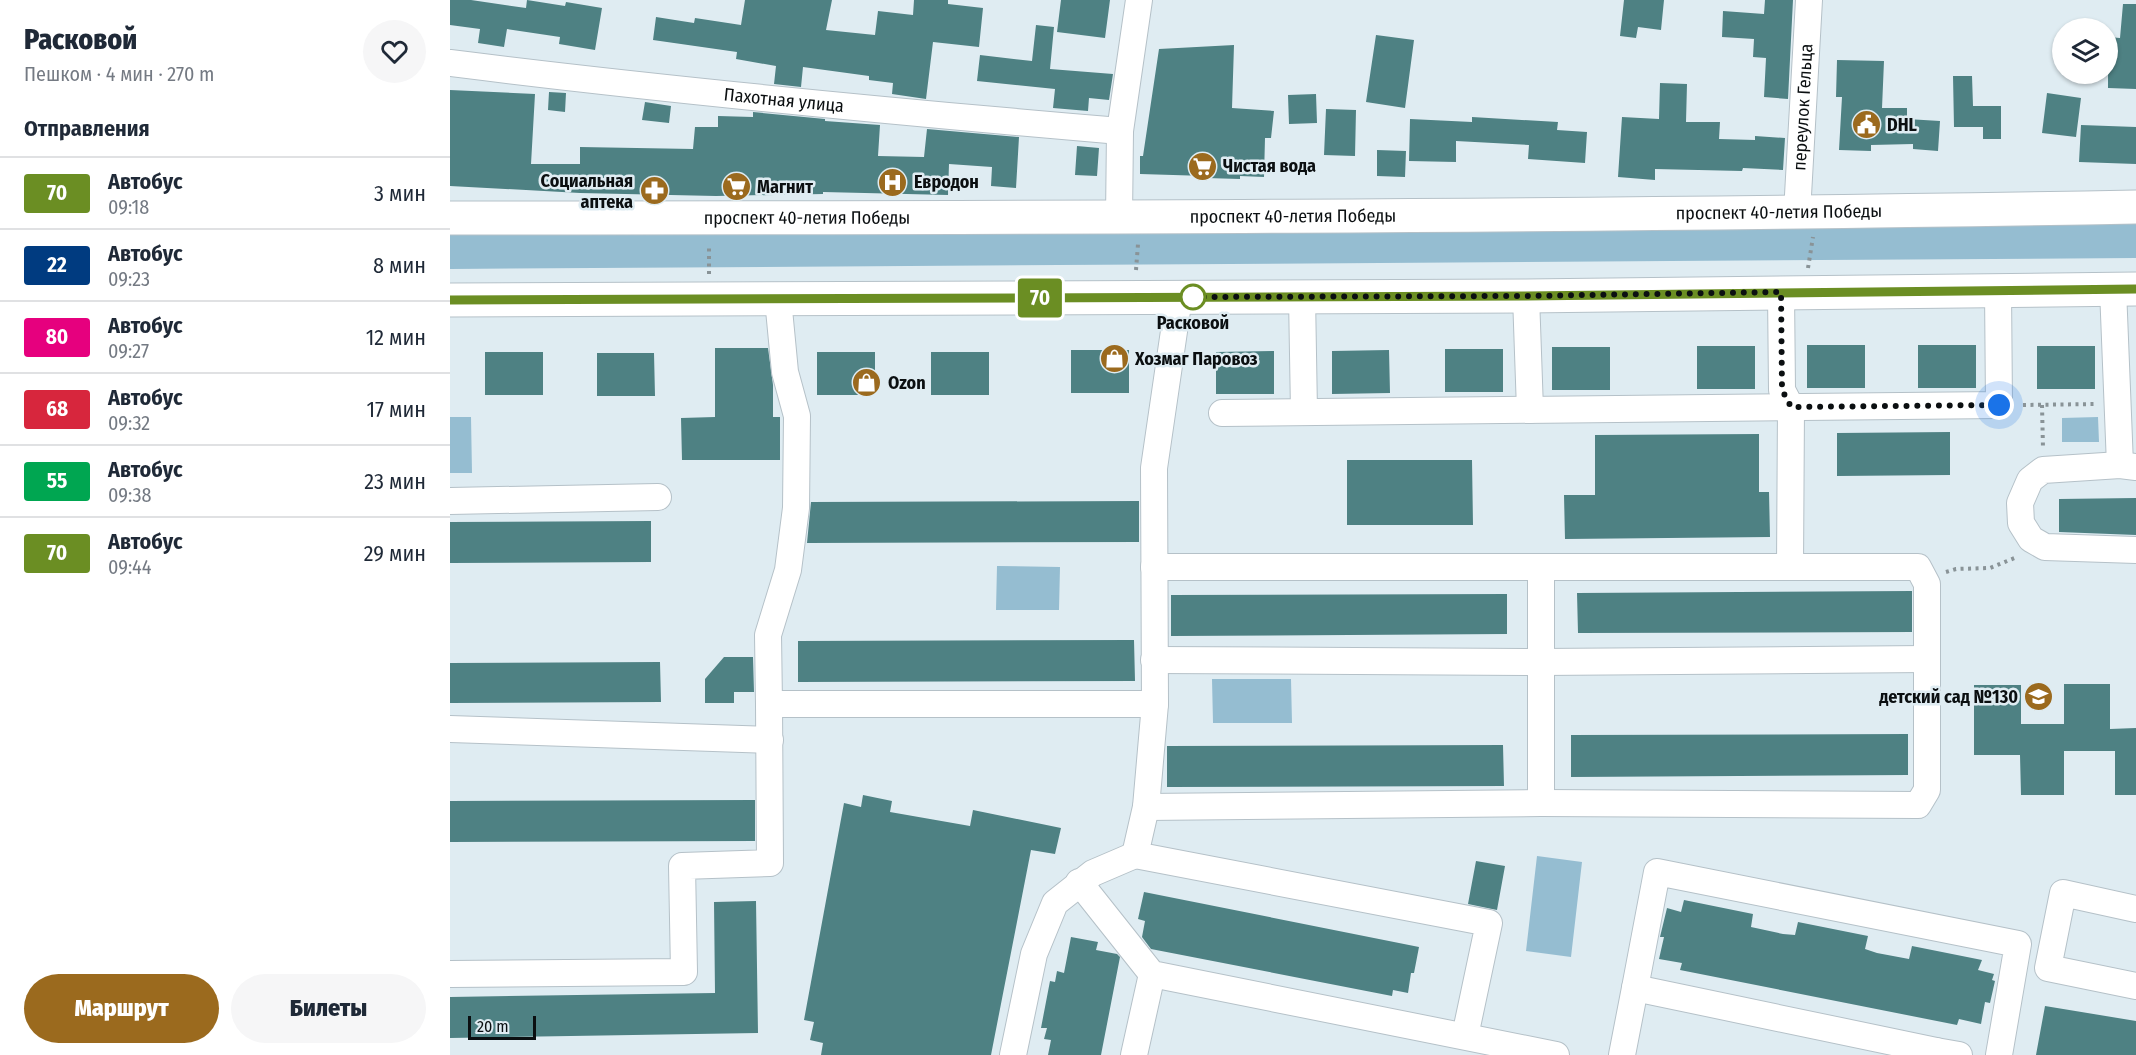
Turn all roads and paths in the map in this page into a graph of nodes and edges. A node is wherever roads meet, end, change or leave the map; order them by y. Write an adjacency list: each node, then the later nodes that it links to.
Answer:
1 (1139, 0): 4 (street)
2 (1809, 0): 6 (street, переулок Гельца)
3 (450, 63): 4 (street, Пахотная улица)
4 (1120, 131): 9 (street)
5 (2136, 207): 6 (main road, проспект 40-летия Победы)
6 (1807, 213): 9 (main road, проспект 40-летия Победы); 12 (path)
7 (450, 218): 8 (main road, проспект 40-летия Победы)
8 (709, 218): 9 (main road, проспект 40-летия Победы); 17 (path)
9 (1130, 218): 15 (path)
10 (2124, 289): 11 (main road); 20 (street)
11 (1998, 290): 12 (main road); 21 (street)
12 (1792, 292): 14 (main road); 23 (street)
13 (1302, 296): 14 (main road); 16 (main road); 25 (street)
14 (1526, 296): 24 (street)
15 (1133, 297): 16 (main road); 18 (main road)
16 (1179, 297): 33 (street)
17 (709, 299): 18 (main road); 19 (main road)
18 (778, 299): 40 (street)
19 (450, 300)
20 (2118, 404): 22 (path); 27 (street)
21 (1999, 405): 22 (path); 23 (street)
22 (2042, 405): 28 (path)
23 (1791, 407): 24 (street); 35 (street)
24 (1530, 410): 25 (street)
25 (1304, 412): 26 (street)
26 (1222, 413)
27 (2128, 466): 28 (street)
28 (2043, 470): 31 (street)
29 (658, 497): 30 (street)
30 (450, 501)
31 (2042, 545): 32 (street); 36 (path)
32 (2136, 550)
33 (1154, 567): 34 (street); 38 (street)
34 (1541, 567): 35 (street); 39 (street)
35 (1790, 567): 36 (street)
36 (1924, 578): 37 (street)
37 (1927, 659): 39 (street); 44 (street)
38 (1154, 660): 39 (street); 41 (street)
39 (1540, 662): 44 (street)
40 (769, 704): 41 (street); 43 (street)
41 (1155, 704): 45 (street)
42 (450, 729): 43 (street)
43 (770, 740): 49 (street)
44 (1541, 803): 45 (street)
45 (1146, 807): 46 (street)
46 (1135, 855): 47 (street); 53 (street)
47 (1079, 882): 50 (street); 55 (street)
48 (2136, 909): 51 (street)
49 (450, 974)
50 (1152, 974): 53 (street); 56 (street)
51 (2136, 986)
52 (1635, 988): 54 (street); 58 (street); 59 (street)
53 (1465, 1036): 57 (street)
54 (1944, 1054)
55 (1013, 1055)
56 (1134, 1055)
57 (1556, 1055)
58 (1622, 1055)
59 (1999, 1055)

